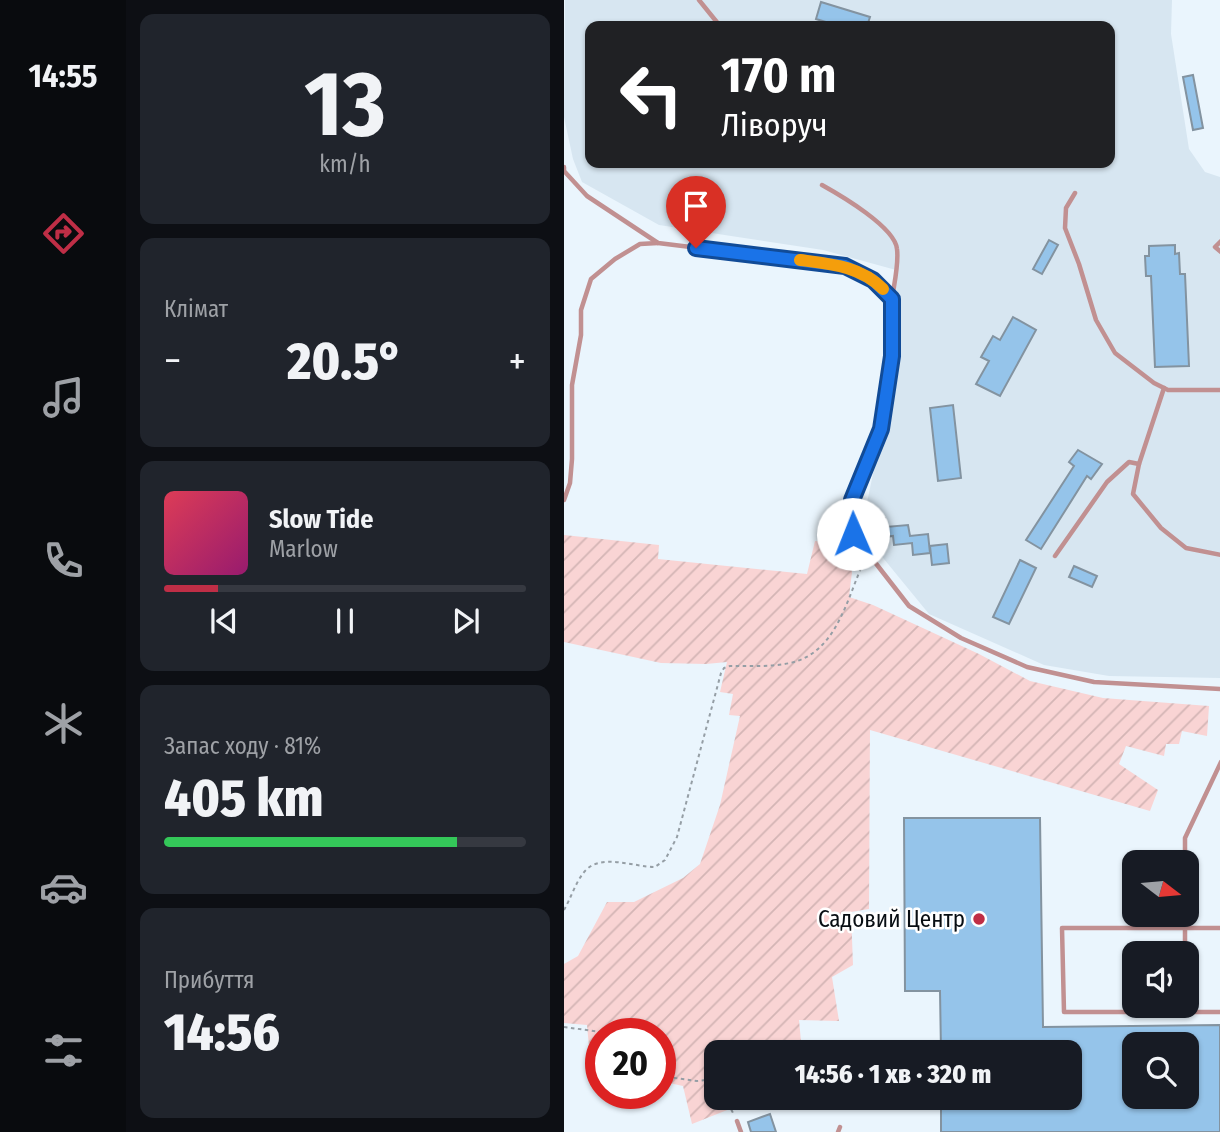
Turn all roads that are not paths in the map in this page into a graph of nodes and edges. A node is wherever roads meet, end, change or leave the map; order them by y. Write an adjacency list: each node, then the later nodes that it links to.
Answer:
1 (699, 0): 2 (lane)
2 (716, 21)
3 (564, 167): 7 (lane)
4 (822, 184): 9 (lane)
5 (1075, 193): 10 (lane)
6 (1220, 241): 8 (lane)
7 (658, 243): 9 (lane); 13 (lane)
8 (1220, 252)
9 (892, 299): 16 (lane)
10 (1164, 388): 11 (lane); 12 (lane)
11 (1220, 390)
12 (1139, 464): 14 (lane); 15 (lane)
13 (564, 500)
14 (1220, 555)
15 (1055, 556)
16 (1220, 689)
17 (1220, 762): 18 (lane)
18 (1185, 850)
19 (1199, 927): 21 (lane)
20 (1122, 928): 22 (lane)
21 (1220, 928)
22 (1122, 1012)
23 (1220, 1012): 24 (lane)
24 (1199, 1013)
25 (737, 1121): 26 (lane)
26 (741, 1132)

